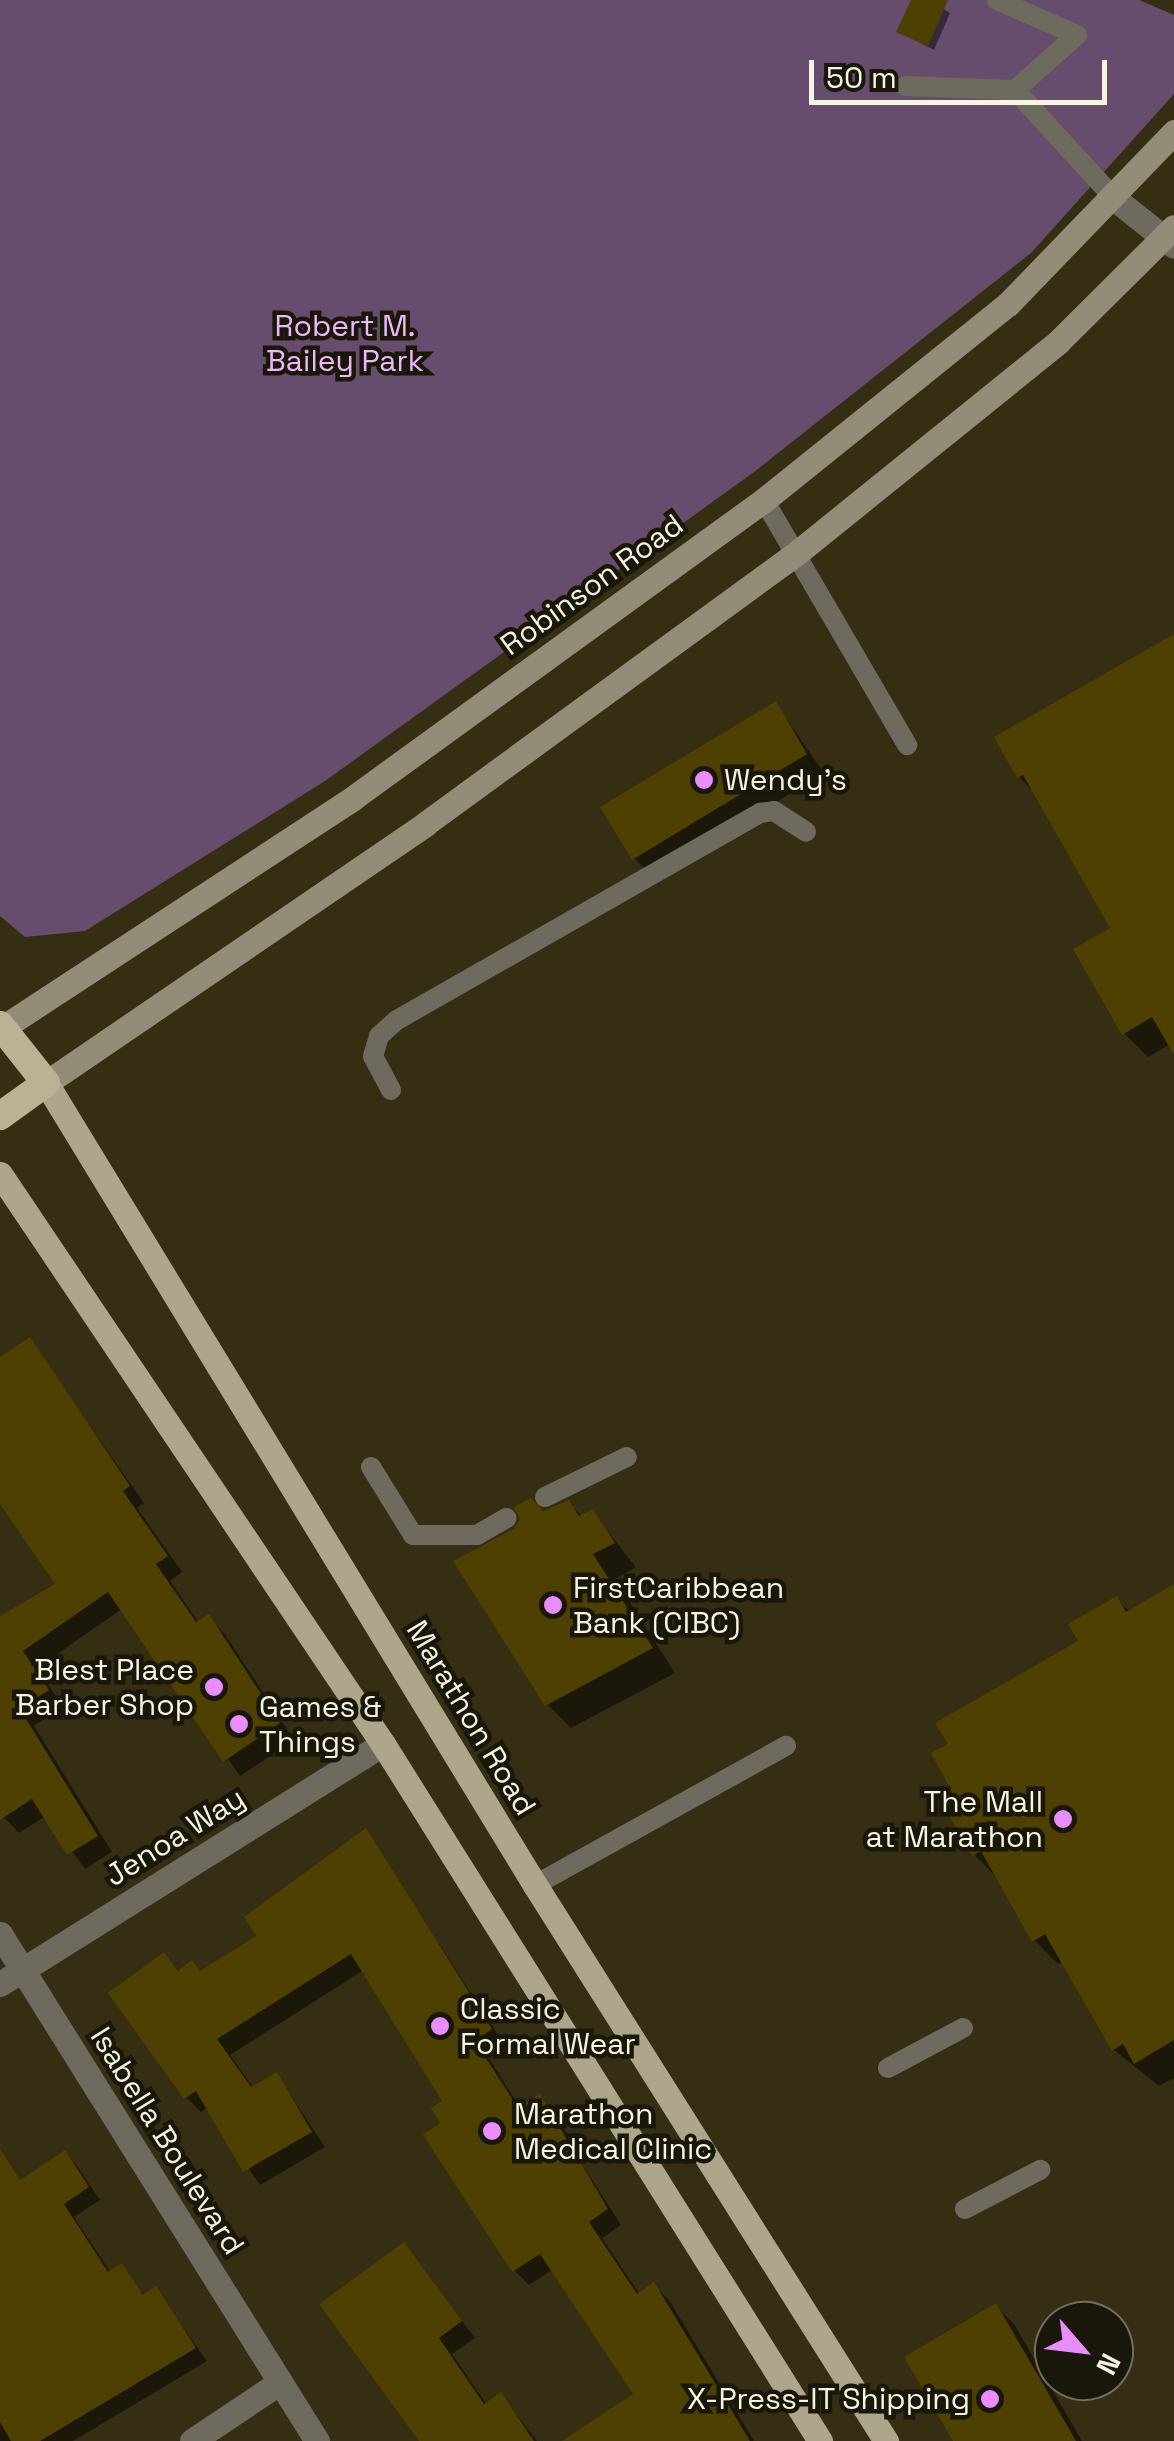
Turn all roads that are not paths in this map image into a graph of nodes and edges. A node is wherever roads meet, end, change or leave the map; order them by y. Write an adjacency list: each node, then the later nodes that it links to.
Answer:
1 (997, 0): 3 (lane)
2 (905, 86): 3 (lane)
3 (1015, 90): 5 (lane)
4 (1174, 132): 5 (main road, Robinson Road)
5 (1115, 199): 6 (street); 7 (main road, Robinson Road)
6 (1170, 237): 8 (main road)
7 (764, 500): 8 (lane); 11 (main road, Robinson Road)
8 (798, 552): 9 (lane); 12 (main road)
9 (906, 745)
10 (806, 832): 13 (lane)
11 (1, 1028): 12 (highway, Marathon Road)
12 (46, 1083): 14 (highway); 22 (main road, Marathon Road)
13 (390, 1090)
14 (0, 1116)
15 (0, 1174): 20 (main road)
16 (627, 1457): 18 (lane)
17 (371, 1467): 19 (lane)
18 (546, 1497)
19 (506, 1518)
20 (384, 1744): 24 (street, Jenoa Way); 32 (main road)
21 (786, 1746): 22 (lane)
22 (535, 1886): 33 (main road, Marathon Road)
23 (0, 1934): 24 (street, Isabella Boulevard)
24 (11, 1977): 29 (street, Isabella Boulevard)
25 (964, 2028): 26 (lane)
26 (888, 2068)
27 (1040, 2170): 28 (lane)
28 (965, 2208)
29 (280, 2382): 30 (street); 31 (street, Isabella Boulevard)
30 (192, 2441)
31 (317, 2441)
32 (820, 2441)
33 (886, 2441)

